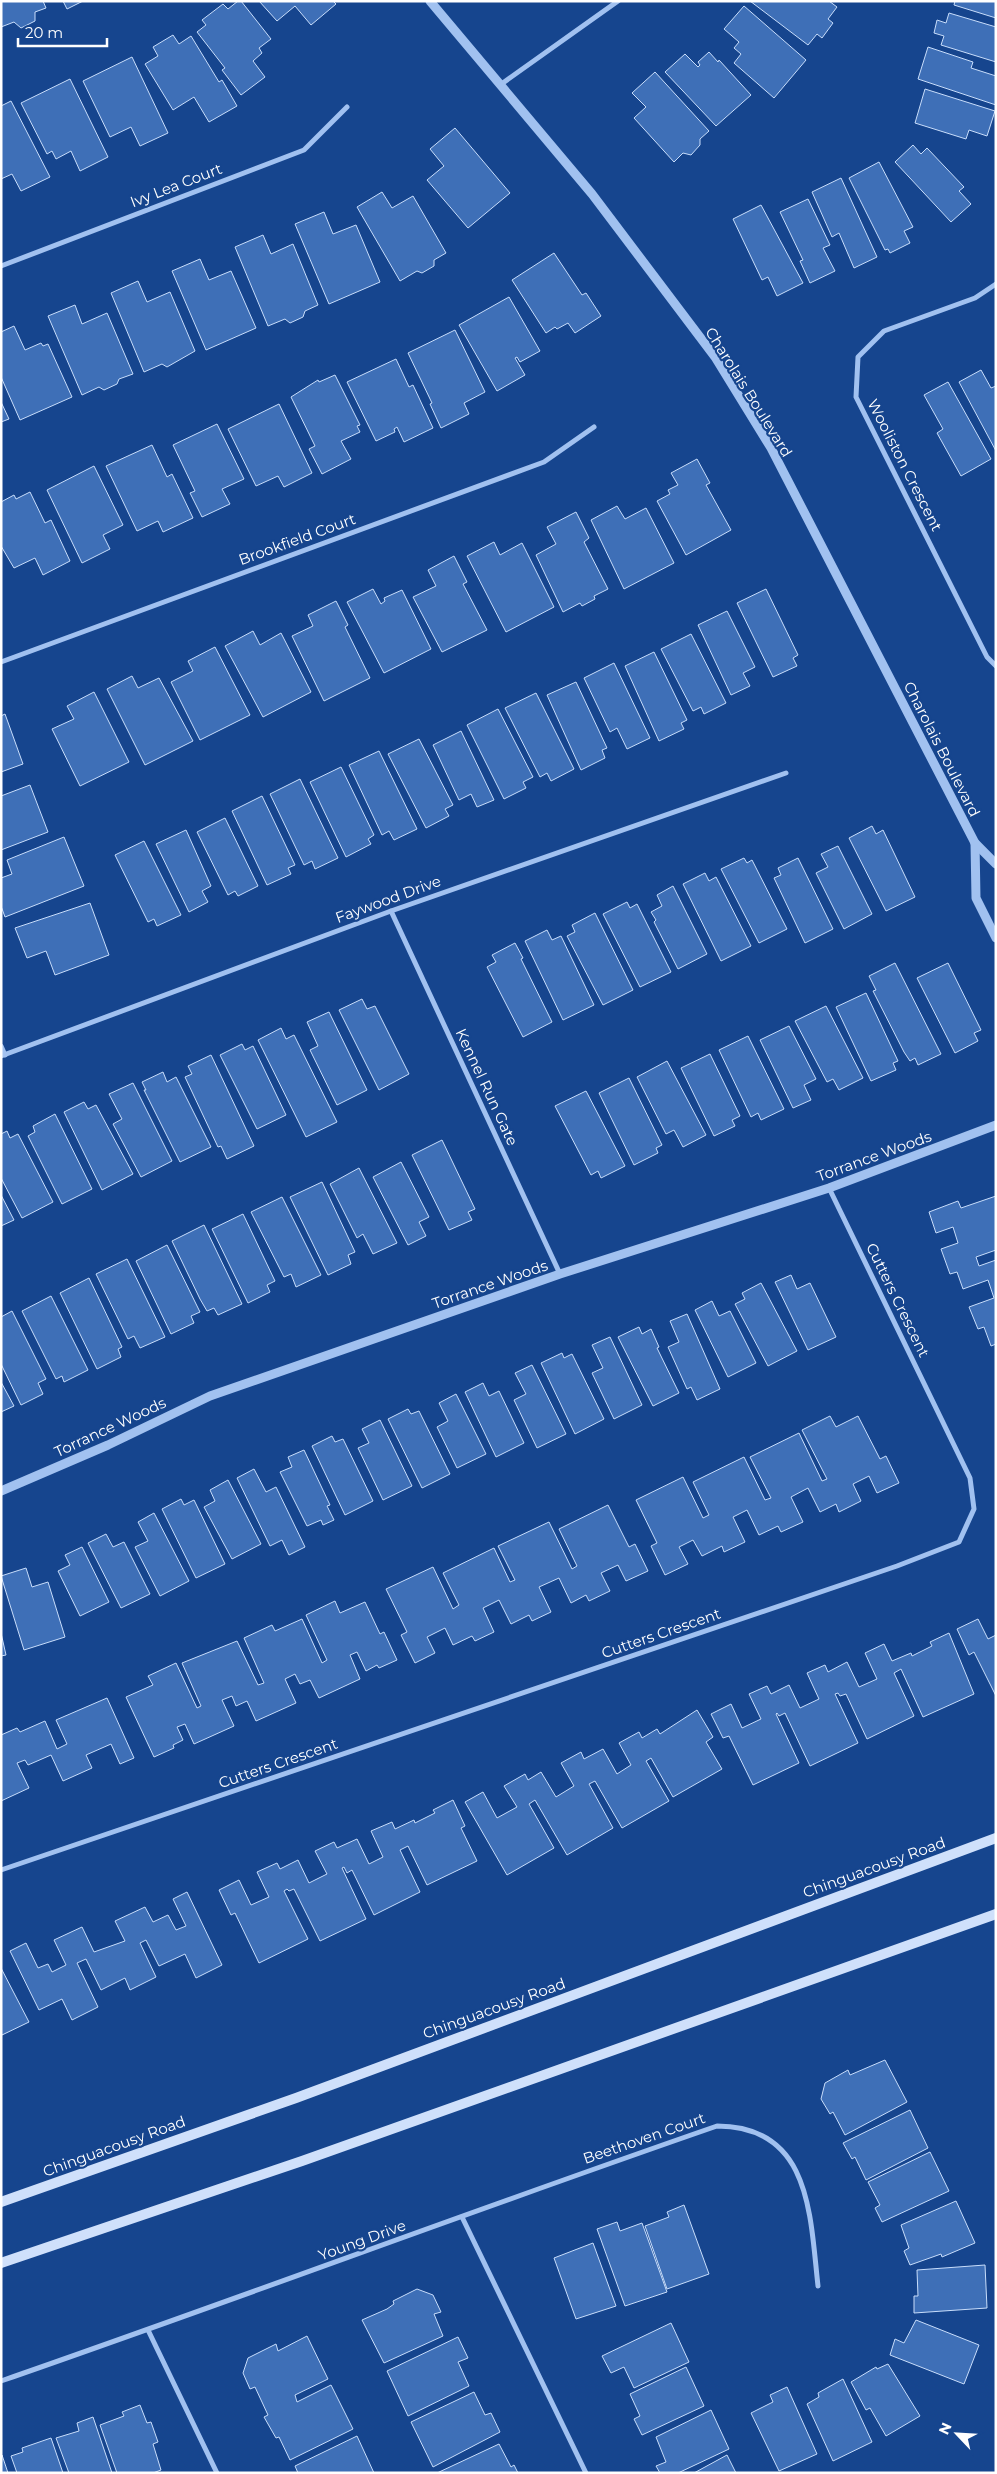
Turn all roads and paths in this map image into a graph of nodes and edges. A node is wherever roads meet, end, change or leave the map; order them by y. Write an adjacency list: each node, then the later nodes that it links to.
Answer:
1 (430, 1): 3 (street, Charolais Boulevard)
2 (618, 1): 3 (street)
3 (500, 85): 11 (street, Charolais Boulevard)
4 (347, 107): 5 (street, Ivy Lea Court)
5 (1, 266)
6 (996, 284): 9 (street, Wooliston Crescent)
7 (594, 427): 8 (street, Brookfield Court)
8 (1, 662)
9 (996, 666)
10 (786, 773): 13 (street, Faywood Drive)
11 (975, 843): 12 (street, Charolais Boulevard); 14 (street, Charolais Boulevard)
12 (996, 864)
13 (391, 911): 16 (street, Faywood Drive); 19 (street, Kennel Run Gate)
14 (996, 938)
15 (1, 1046): 16 (street)
16 (3, 1055)
17 (996, 1125): 18 (street, Torrance Woods)
18 (829, 1188): 19 (street, Torrance Woods); 22 (street, Cutters Crescent)
19 (560, 1274): 20 (street, Torrance Woods)
20 (1, 1491)
21 (996, 1838): 24 (main road, Chinguacousy Road)
22 (1, 1870)
23 (996, 1914): 26 (main road)
24 (1, 2202)
25 (462, 2217): 27 (street, Beethoven Court); 28 (street, Young Drive); 31 (street)
26 (1, 2263)
27 (818, 2286)
28 (148, 2330): 29 (street, Young Drive); 30 (street)
29 (1, 2381)
30 (217, 2473)
31 (586, 2473)

